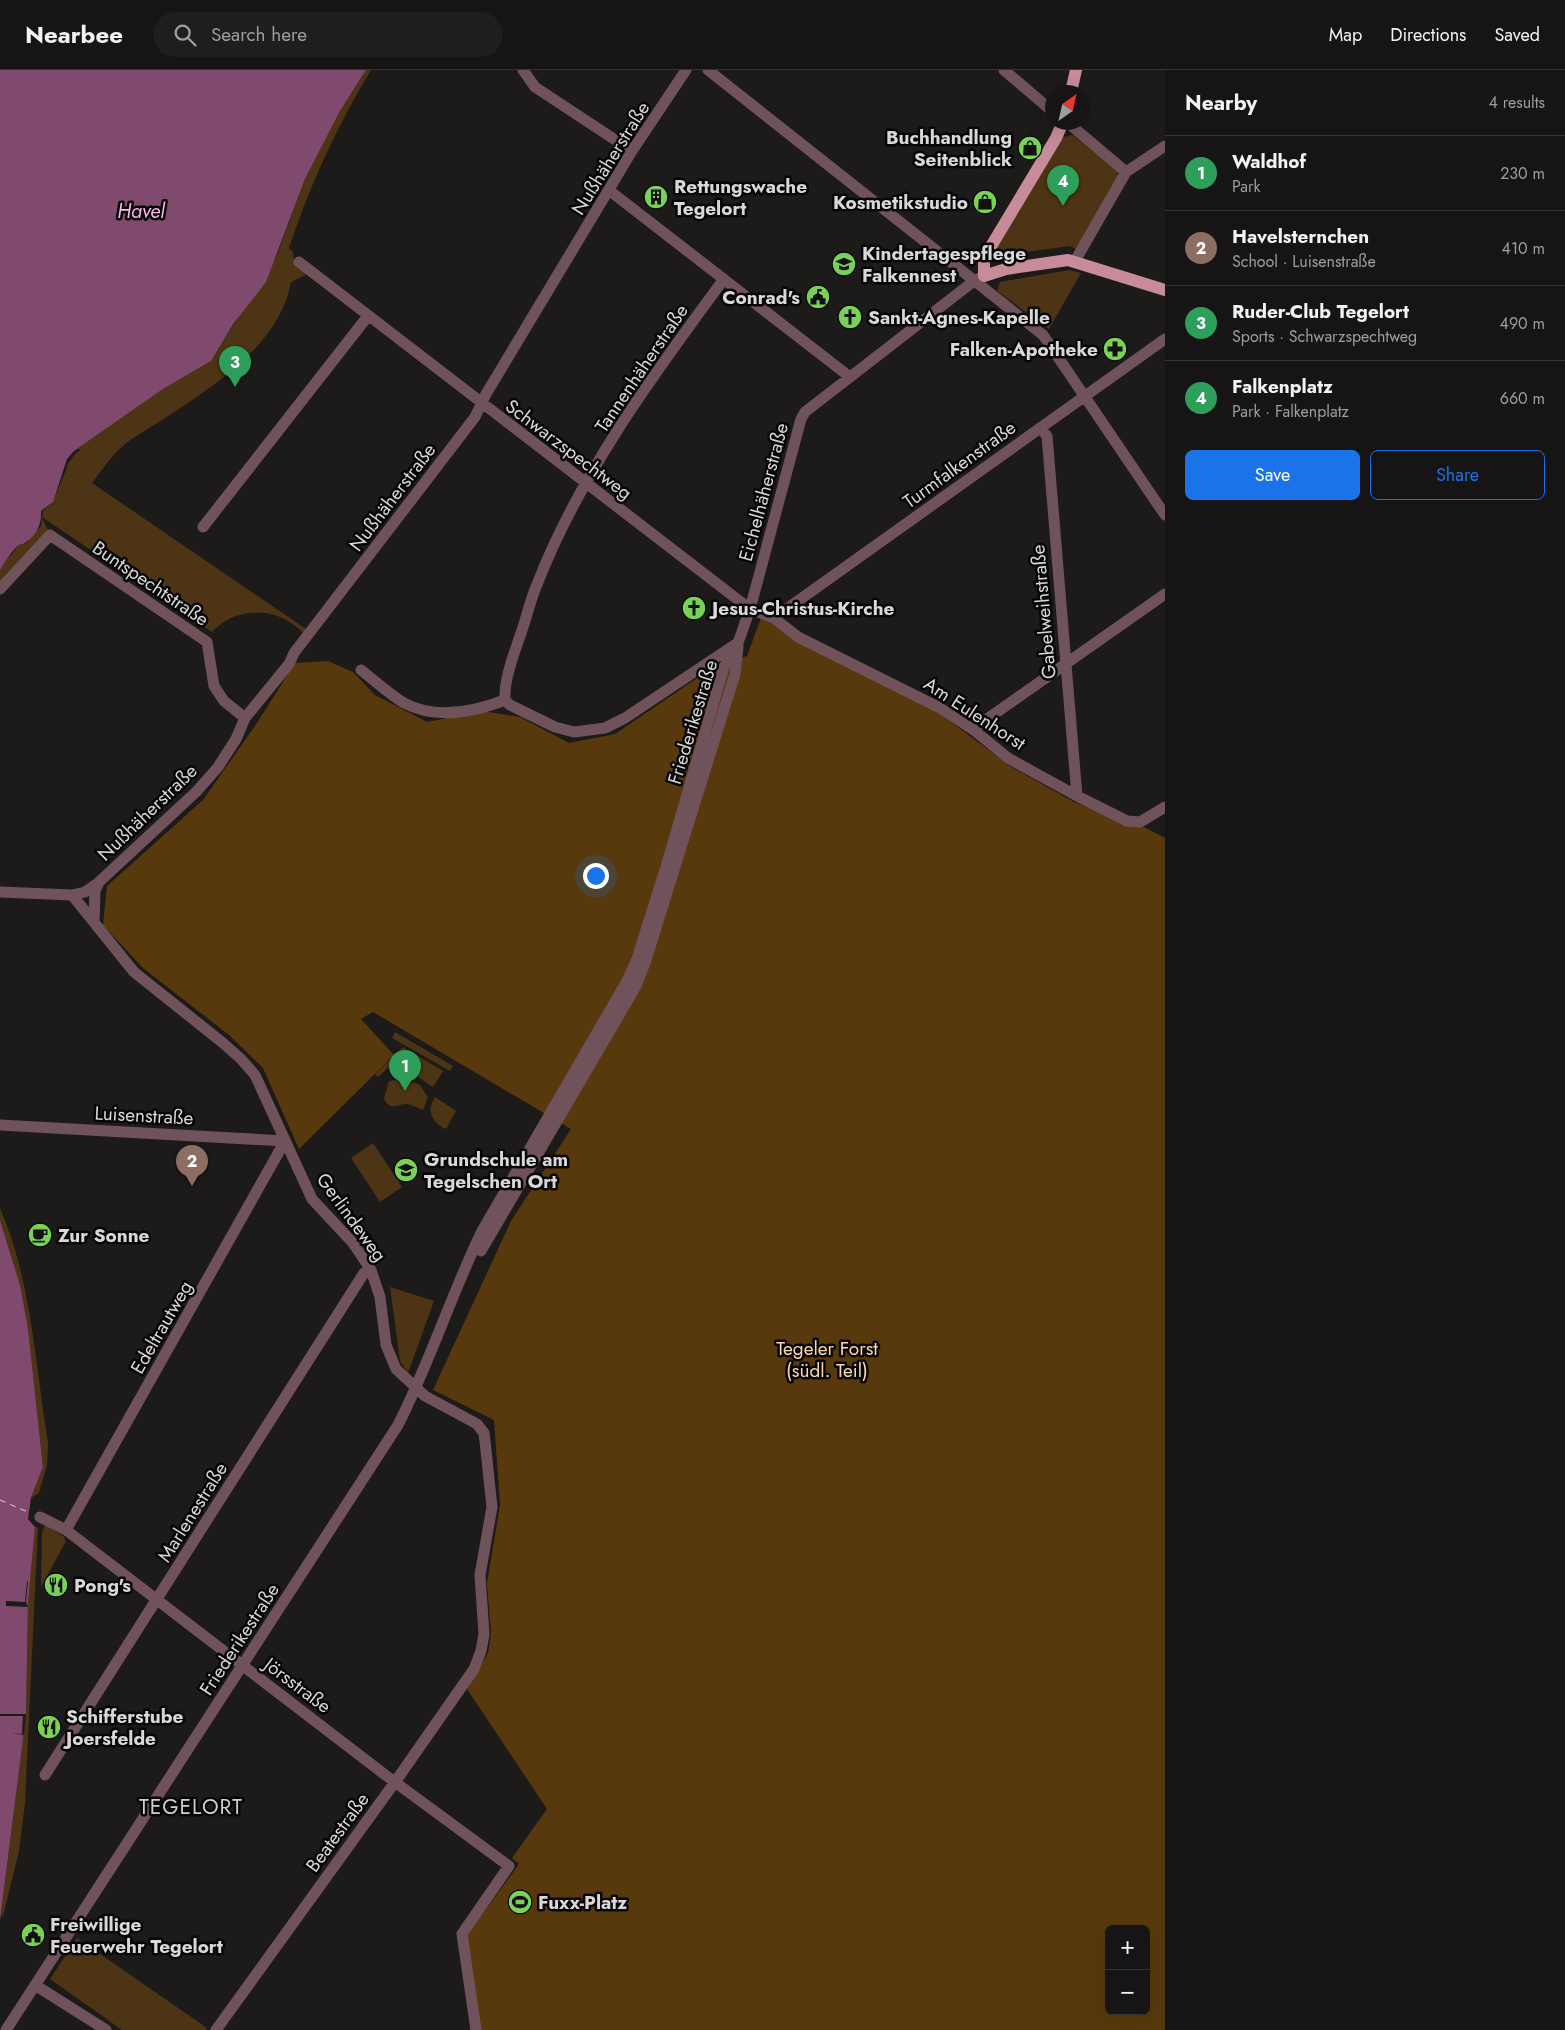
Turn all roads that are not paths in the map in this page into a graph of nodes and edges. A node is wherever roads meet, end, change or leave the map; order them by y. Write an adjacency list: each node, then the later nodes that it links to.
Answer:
1 (523, 70): 11 (street)
2 (686, 70): 11 (street, Nußhäherstraße)
3 (708, 70): 16 (street)
4 (1004, 70): 7 (street)
5 (1076, 70): 6 (main road)
6 (1072, 85)
7 (1045, 105)
8 (1059, 130): 16 (main road)
9 (1076, 130): 12 (street)
10 (1165, 146): 12 (street)
11 (632, 151): 13 (street, Nußhäherstraße)
12 (1126, 172): 14 (street)
13 (610, 191): 17 (street); 23 (street, Nußhäherstraße)
14 (1074, 261): 16 (main road); 18 (main road)
15 (299, 262): 19 (street, Schwarzspechtweg)
16 (979, 278): 21 (street, Eichelhäherstraße); 22 (street)
17 (724, 279): 21 (street); 25 (street, Tannenhäherstraße)
18 (1165, 290)
19 (368, 316): 23 (street, Schwarzspechtweg); 27 (street)
20 (1165, 339): 22 (street, Turmfalkenstraße)
21 (850, 377): 30 (street, Eichelhäherstraße)
22 (1085, 396): 24 (street, Turmfalkenstraße); 26 (street)
23 (482, 404): 25 (street, Schwarzspechtweg); 36 (street, Nußhäherstraße)
24 (1040, 428): 31 (street, Turmfalkenstraße); 33 (street, Gabelweihstraße)
25 (586, 484): 30 (street, Schwarzspechtweg); 35 (street, Tannenhäherstraße)
26 (1165, 515)
27 (203, 526)
28 (0, 589): 36 (street, Buntspechtstraße)
29 (1165, 594): 33 (street)
30 (750, 609): 31 (street, Am Eulenhorst); 32 (street, Eichelhäherstraße)
31 (774, 618): 37 (street, Am Eulenhorst)
32 (738, 643): 35 (street); 47 (street, Friederikestraße)
33 (1065, 665): 37 (street); 38 (street, Gabelweihstraße)
34 (361, 670): 35 (street)
35 (505, 700)
36 (245, 718): 40 (street, Nußhäherstraße)
37 (975, 731): 38 (street, Am Eulenhorst)
38 (1077, 796): 39 (street, Am Eulenhorst)
39 (1160, 811)
40 (99, 882): 42 (street); 43 (street, Nußhäherstraße)
41 (0, 892): 42 (street)
42 (72, 895): 43 (street, Gerlindeweg)
43 (94, 918): 45 (street, Gerlindeweg)
44 (0, 1125): 45 (street, Luisenstraße)
45 (285, 1141): 46 (street, Gerlindeweg); 49 (street, Edeltrautweg)
46 (371, 1270): 47 (street, Gerlindeweg); 50 (street, Marlenestraße)
47 (417, 1388): 51 (street, Gerlindeweg); 52 (street, Friederikestraße)
48 (40, 1516): 49 (street, Jörsstraße)
49 (66, 1530): 50 (street, Jörsstraße)
50 (157, 1599): 52 (street, Jörsstraße); 53 (street, Marlenestraße)
51 (482, 1651): 54 (street, Beatestraße)
52 (243, 1666): 54 (street, Jörsstraße); 55 (street, Friederikestraße)
53 (45, 1775)
54 (395, 1782): 58 (street, Beatestraße); 59 (street, Jörsstraße)
55 (35, 1985): 56 (street, Friederikestraße); 57 (street)
56 (6, 2030)
57 (106, 2030)
58 (216, 2030)
59 (476, 2030)

